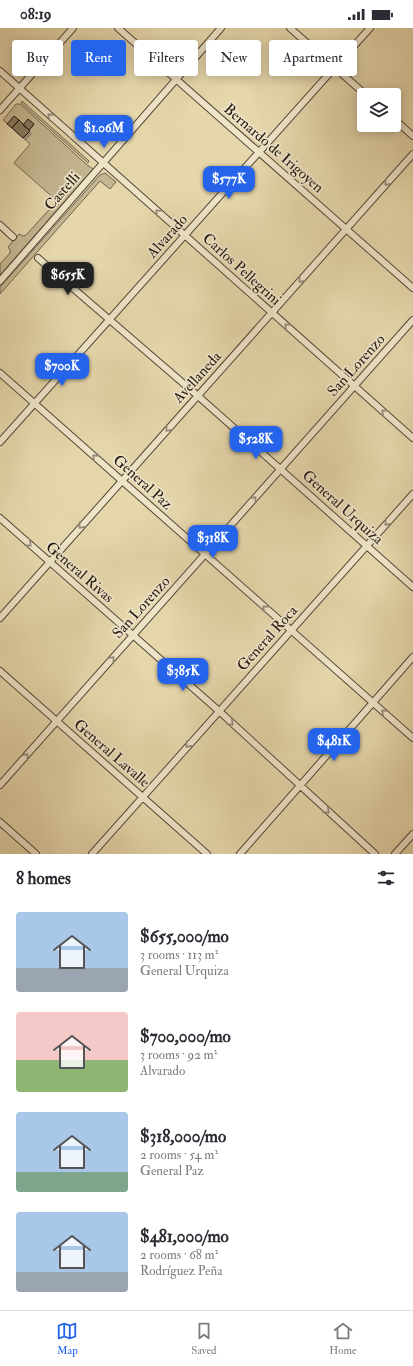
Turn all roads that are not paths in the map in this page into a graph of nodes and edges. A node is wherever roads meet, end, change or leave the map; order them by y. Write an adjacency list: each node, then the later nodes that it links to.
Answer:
1 (73, 28): 12 (street)
2 (118, 28): 11 (street, Bernardo de Irigoyen)
3 (221, 28): 11 (street, Castelli)
4 (290, 28): 6 (street)
5 (370, 28): 7 (street, Alvarado)
6 (304, 40)
7 (357, 42)
8 (0, 72): 12 (street, Carlos Pellegrini)
9 (327, 76): 17 (street, Alvarado)
10 (345, 76): 13 (street)
11 (176, 79): 17 (street, Bernardo de Irigoyen); 19 (street, Castelli)
12 (19, 88): 14 (street); 19 (street, Carlos Pellegrini, one-way to 12)
13 (358, 88)
14 (0, 110)
15 (401, 125): 16 (street)
16 (413, 136)
17 (259, 152): 21 (street, Bernardo de Irigoyen); 22 (street, Alvarado)
18 (413, 154): 21 (street, Avellaneda, one-way to 21)
19 (104, 163): 22 (street, Carlos Pellegrini, one-way to 19); 25 (street, Castelli)
20 (0, 225): 23 (street)
21 (346, 229): 26 (street, Bernardo de Irigoyen); 27 (street, Avellaneda, one-way to 27)
22 (185, 236): 27 (street, Carlos Pellegrini); 28 (street, Alvarado)
23 (13, 237)
24 (38, 258): 28 (street, General Urquiza)
25 (0, 281)
26 (413, 288)
27 (272, 312): 31 (street, Carlos Pellegrini, one-way to 27); 32 (street, Avellaneda)
28 (110, 320): 32 (street, General Urquiza); 33 (street, Alvarado)
29 (413, 320): 31 (street, San Lorenzo)
30 (0, 373): 33 (street, General Paz)
31 (355, 386): 34 (street, Carlos Pellegrini, one-way to 31); 36 (street, San Lorenzo)
32 (198, 396): 36 (street, General Urquiza); 37 (street, Avellaneda, one-way to 37)
33 (35, 404): 35 (street, Alvarado); 37 (street, General Paz, one-way to 33)
34 (413, 438)
35 (0, 442)
36 (280, 470): 40 (street, General Urquiza); 41 (street, San Lorenzo, one-way to 36)
37 (122, 481): 41 (street, General Paz); 42 (street, Avellaneda, one-way to 42)
38 (413, 494): 40 (street, General Roca, one-way to 40)
39 (0, 518): 42 (street, General Rivas, one-way to 42)
40 (367, 546): 43 (street, General Urquiza); 45 (street, General Roca)
41 (205, 554): 45 (street, General Paz, one-way to 41); 46 (street, San Lorenzo)
42 (50, 562): 44 (street, Avellaneda); 46 (street, General Rivas)
43 (413, 587)
44 (0, 618)
45 (291, 630): 49 (street, General Paz); 50 (street, General Roca)
46 (133, 636): 50 (street, General Rivas); 51 (street, San Lorenzo, one-way to 46)
47 (413, 658): 49 (street)
48 (0, 671): 51 (street, General Lavalle)
49 (373, 703): 52 (street, General Paz, one-way to 49); 54 (street)
50 (219, 711): 54 (street, General Rivas, one-way to 54); 55 (street, General Roca, one-way to 55)
51 (57, 722): 53 (street, San Lorenzo, one-way to 51); 55 (street, General Lavalle)
52 (413, 738)
53 (0, 786)
54 (301, 786): 61 (street); 62 (street, General Rivas, one-way to 62)
55 (142, 796): 59 (street, General Roca); 60 (street, General Lavalle)
56 (0, 822): 58 (street)
57 (413, 834): 63 (street)
58 (36, 854)
59 (92, 854)
60 (207, 854)
61 (240, 854)
62 (375, 854)
63 (395, 854)

